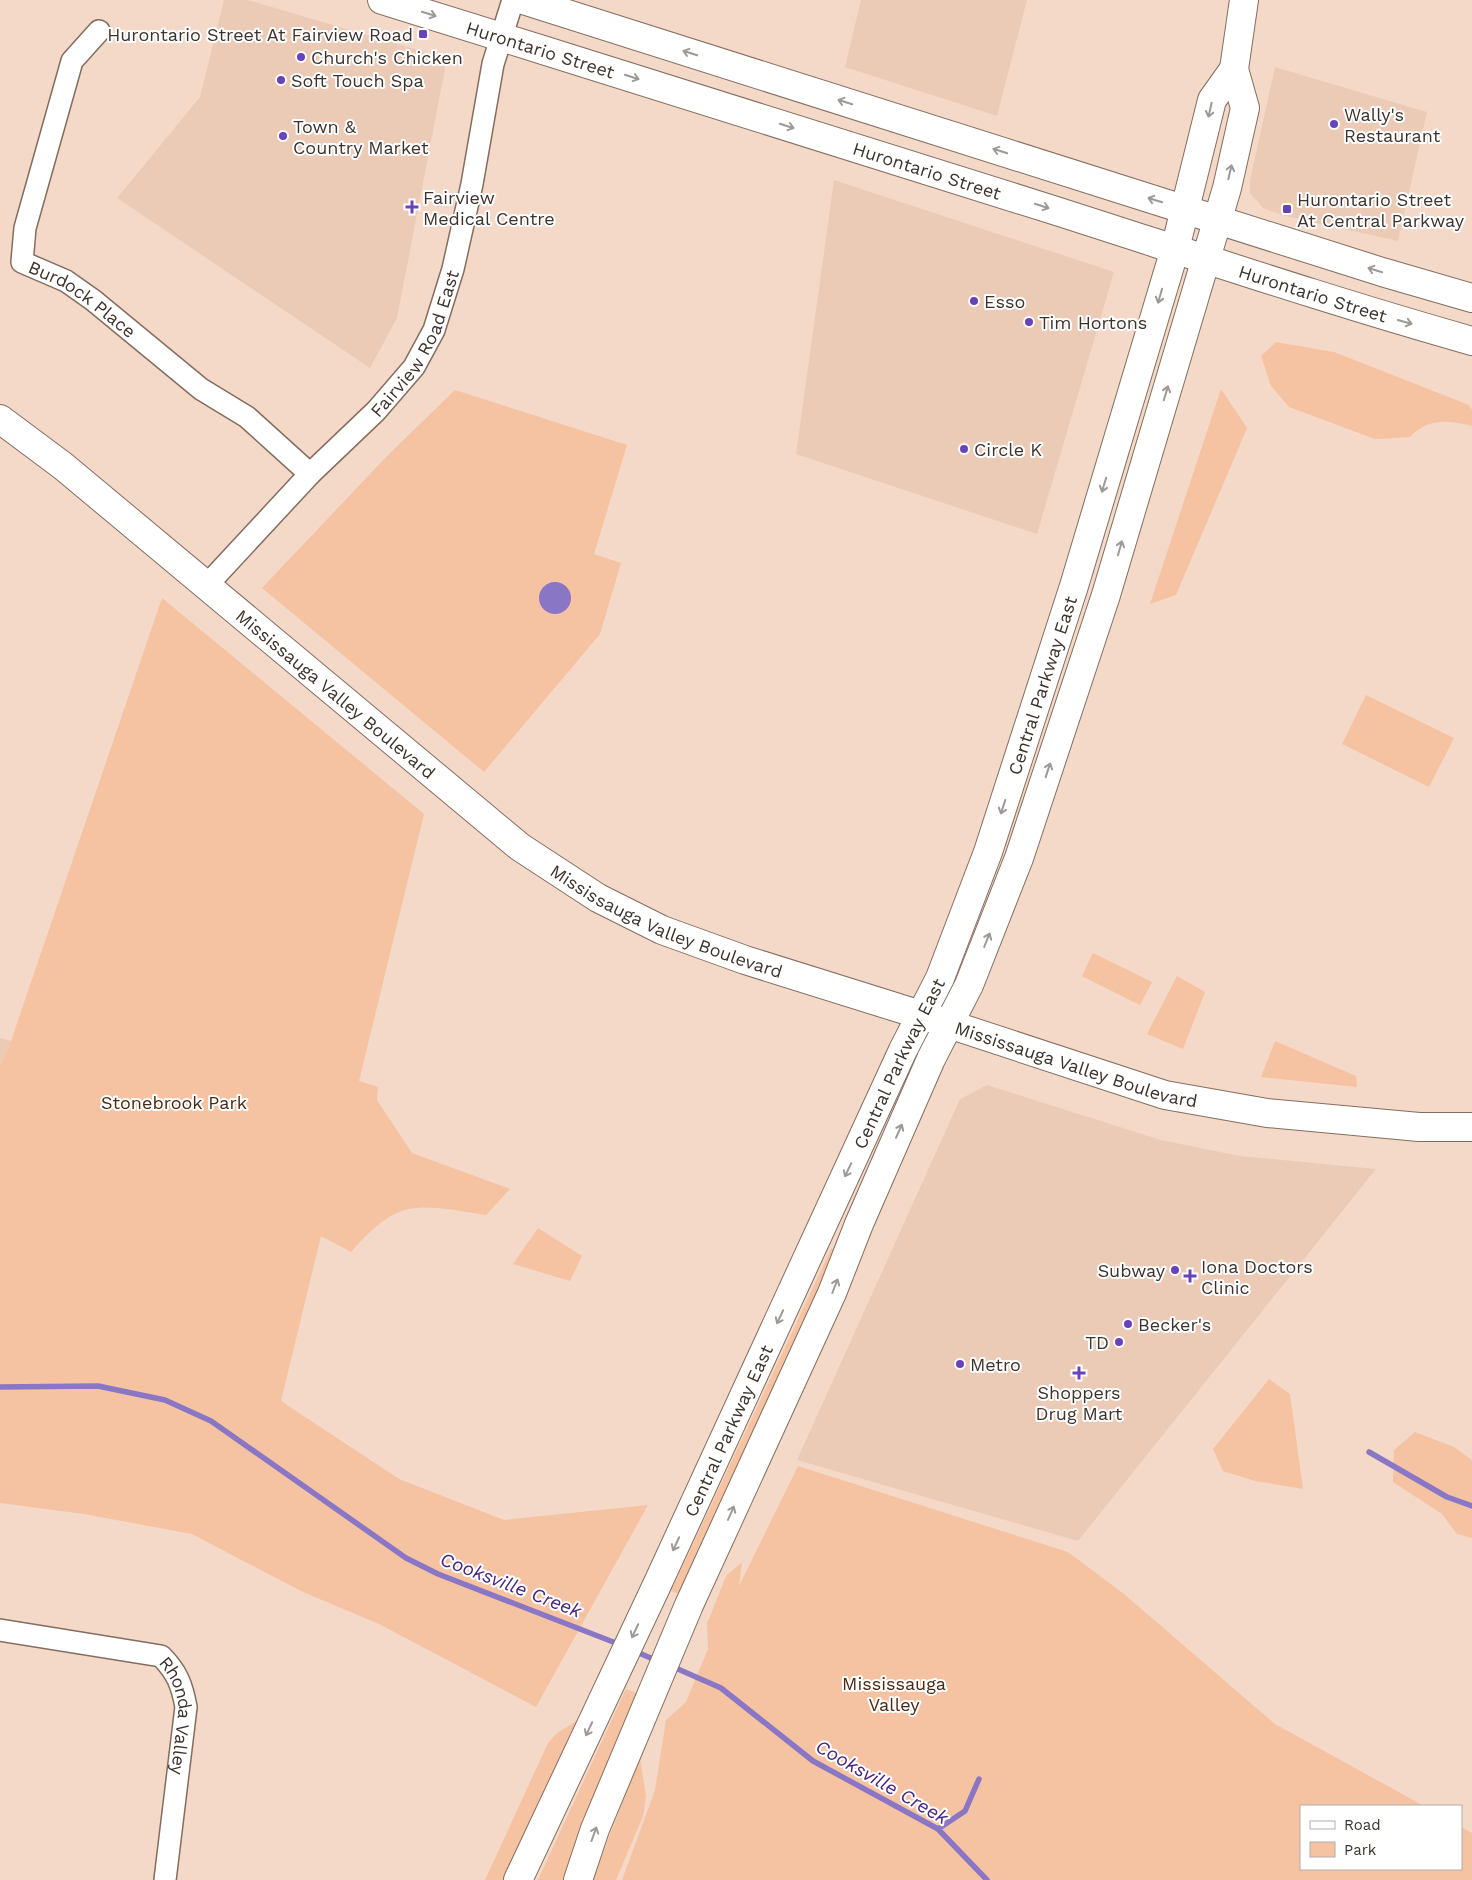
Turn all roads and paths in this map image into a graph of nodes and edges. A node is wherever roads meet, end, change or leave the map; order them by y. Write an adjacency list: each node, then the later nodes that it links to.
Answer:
1 (382, 0): 6 (street, Hurontario Street, one-way to 6)
2 (513, 0): 6 (street, Fairview Road East)
3 (523, 0): 8 (street, one-way to 3)
4 (1244, 0): 7 (street)
5 (99, 31): 17 (street, Burdock Place)
6 (502, 36): 10 (street, Hurontario Street, one-way to 10); 17 (street, Fairview Road East)
7 (1234, 69): 8 (street, Central Parkway East, one-way to 8); 9 (street, Central Parkway East, one-way to 7)
8 (1186, 209): 9 (street); 10 (street, Central Parkway East)
9 (1218, 220): 11 (street, Central Parkway East); 12 (street, one-way to 9)
10 (1174, 249): 11 (street, Hurontario Street); 15 (street, Central Parkway East, one-way to 15)
11 (1206, 259): 13 (street, Hurontario Street, one-way to 13); 16 (street, Central Parkway East, one-way to 11)
12 (1472, 298)
13 (1472, 341)
14 (0, 419): 18 (street, Mississauga Valley Boulevard)
15 (1113, 455): 16 (street); 19 (street, Central Parkway East, one-way to 19)
16 (1144, 464): 20 (street, Central Parkway East, one-way to 16)
17 (310, 474): 18 (street, Fairview Road East)
18 (207, 585): 19 (street, Mississauga Valley Boulevard)
19 (921, 1015): 20 (street, Mississauga Valley Boulevard); 24 (street, Central Parkway East, one-way to 24)
20 (949, 1025): 21 (street, Mississauga Valley Boulevard); 25 (street, Central Parkway East, one-way to 20)
21 (1472, 1127)
22 (0, 1630): 23 (street, Rhonda Valley)
23 (165, 1880)
24 (518, 1880)
25 (578, 1880)

